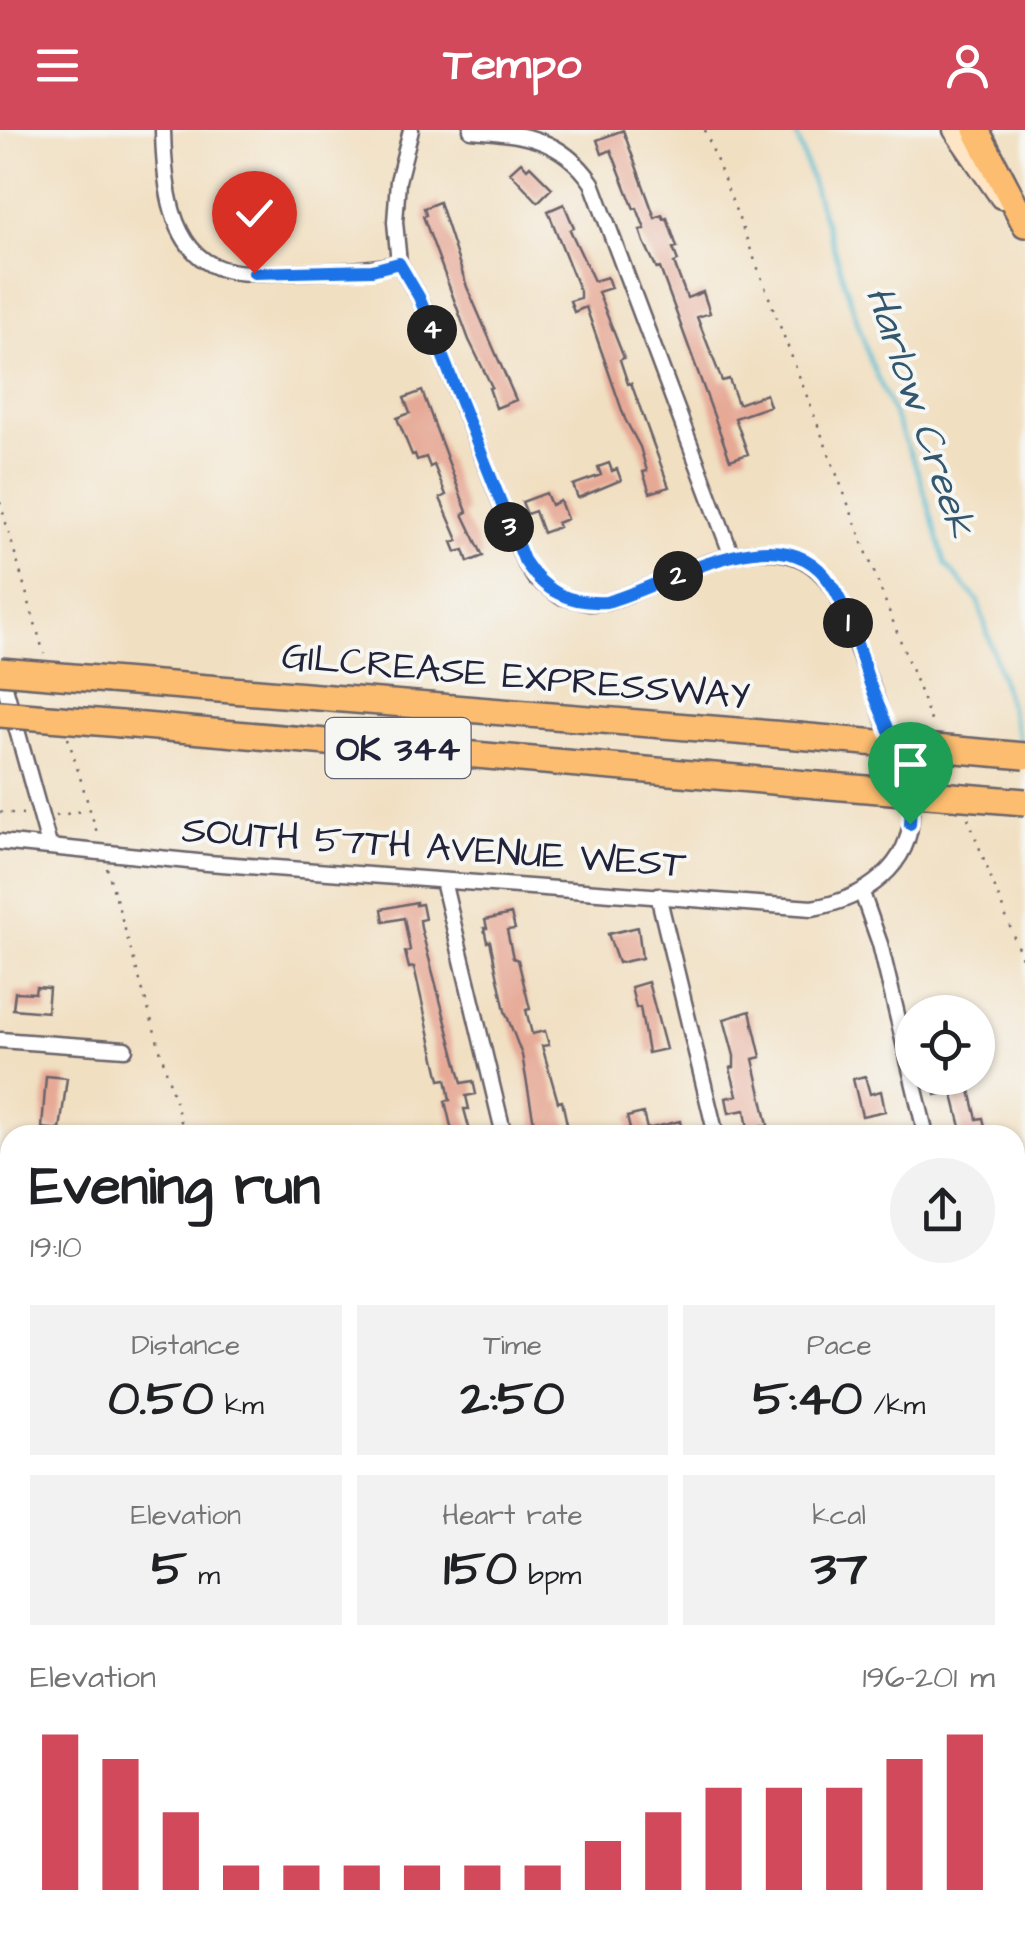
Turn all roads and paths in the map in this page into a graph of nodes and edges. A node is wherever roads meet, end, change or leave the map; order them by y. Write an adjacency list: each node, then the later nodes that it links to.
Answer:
1 (163, 130): 9 (street)
2 (471, 130): 10 (street)
3 (706, 130): 13 (path)
4 (954, 130): 8 (main road)
5 (976, 130): 7 (highway)
6 (414, 131): 9 (street)
7 (1025, 224)
8 (1025, 233)
9 (399, 263): 10 (street)
10 (732, 556): 22 (street)
11 (0, 670): 14 (highway, GILCREASE EXPRESSWAY / OK 344, bridge); 19 (street)
12 (0, 714): 15 (highway, OK 344, bridge)
13 (936, 733)
14 (1025, 756)
15 (1025, 802)
16 (963, 804): 24 (path)
17 (89, 809): 20 (path)
18 (0, 842): 19 (street, SOUTH 57TH AVENUE WEST)
19 (49, 845): 20 (street, SOUTH 57TH AVENUE WEST)
20 (102, 850): 21 (street, SOUTH 57TH AVENUE WEST); 27 (path)
21 (443, 881): 23 (street, SOUTH 57TH AVENUE WEST); 28 (street)
22 (862, 893): 23 (street, SOUTH 57TH AVENUE WEST); 30 (street)
23 (658, 895): 29 (street)
24 (1025, 966)
25 (0, 1040): 26 (street)
26 (125, 1049)
27 (182, 1125)
28 (502, 1125)
29 (714, 1125)
30 (924, 1125)

